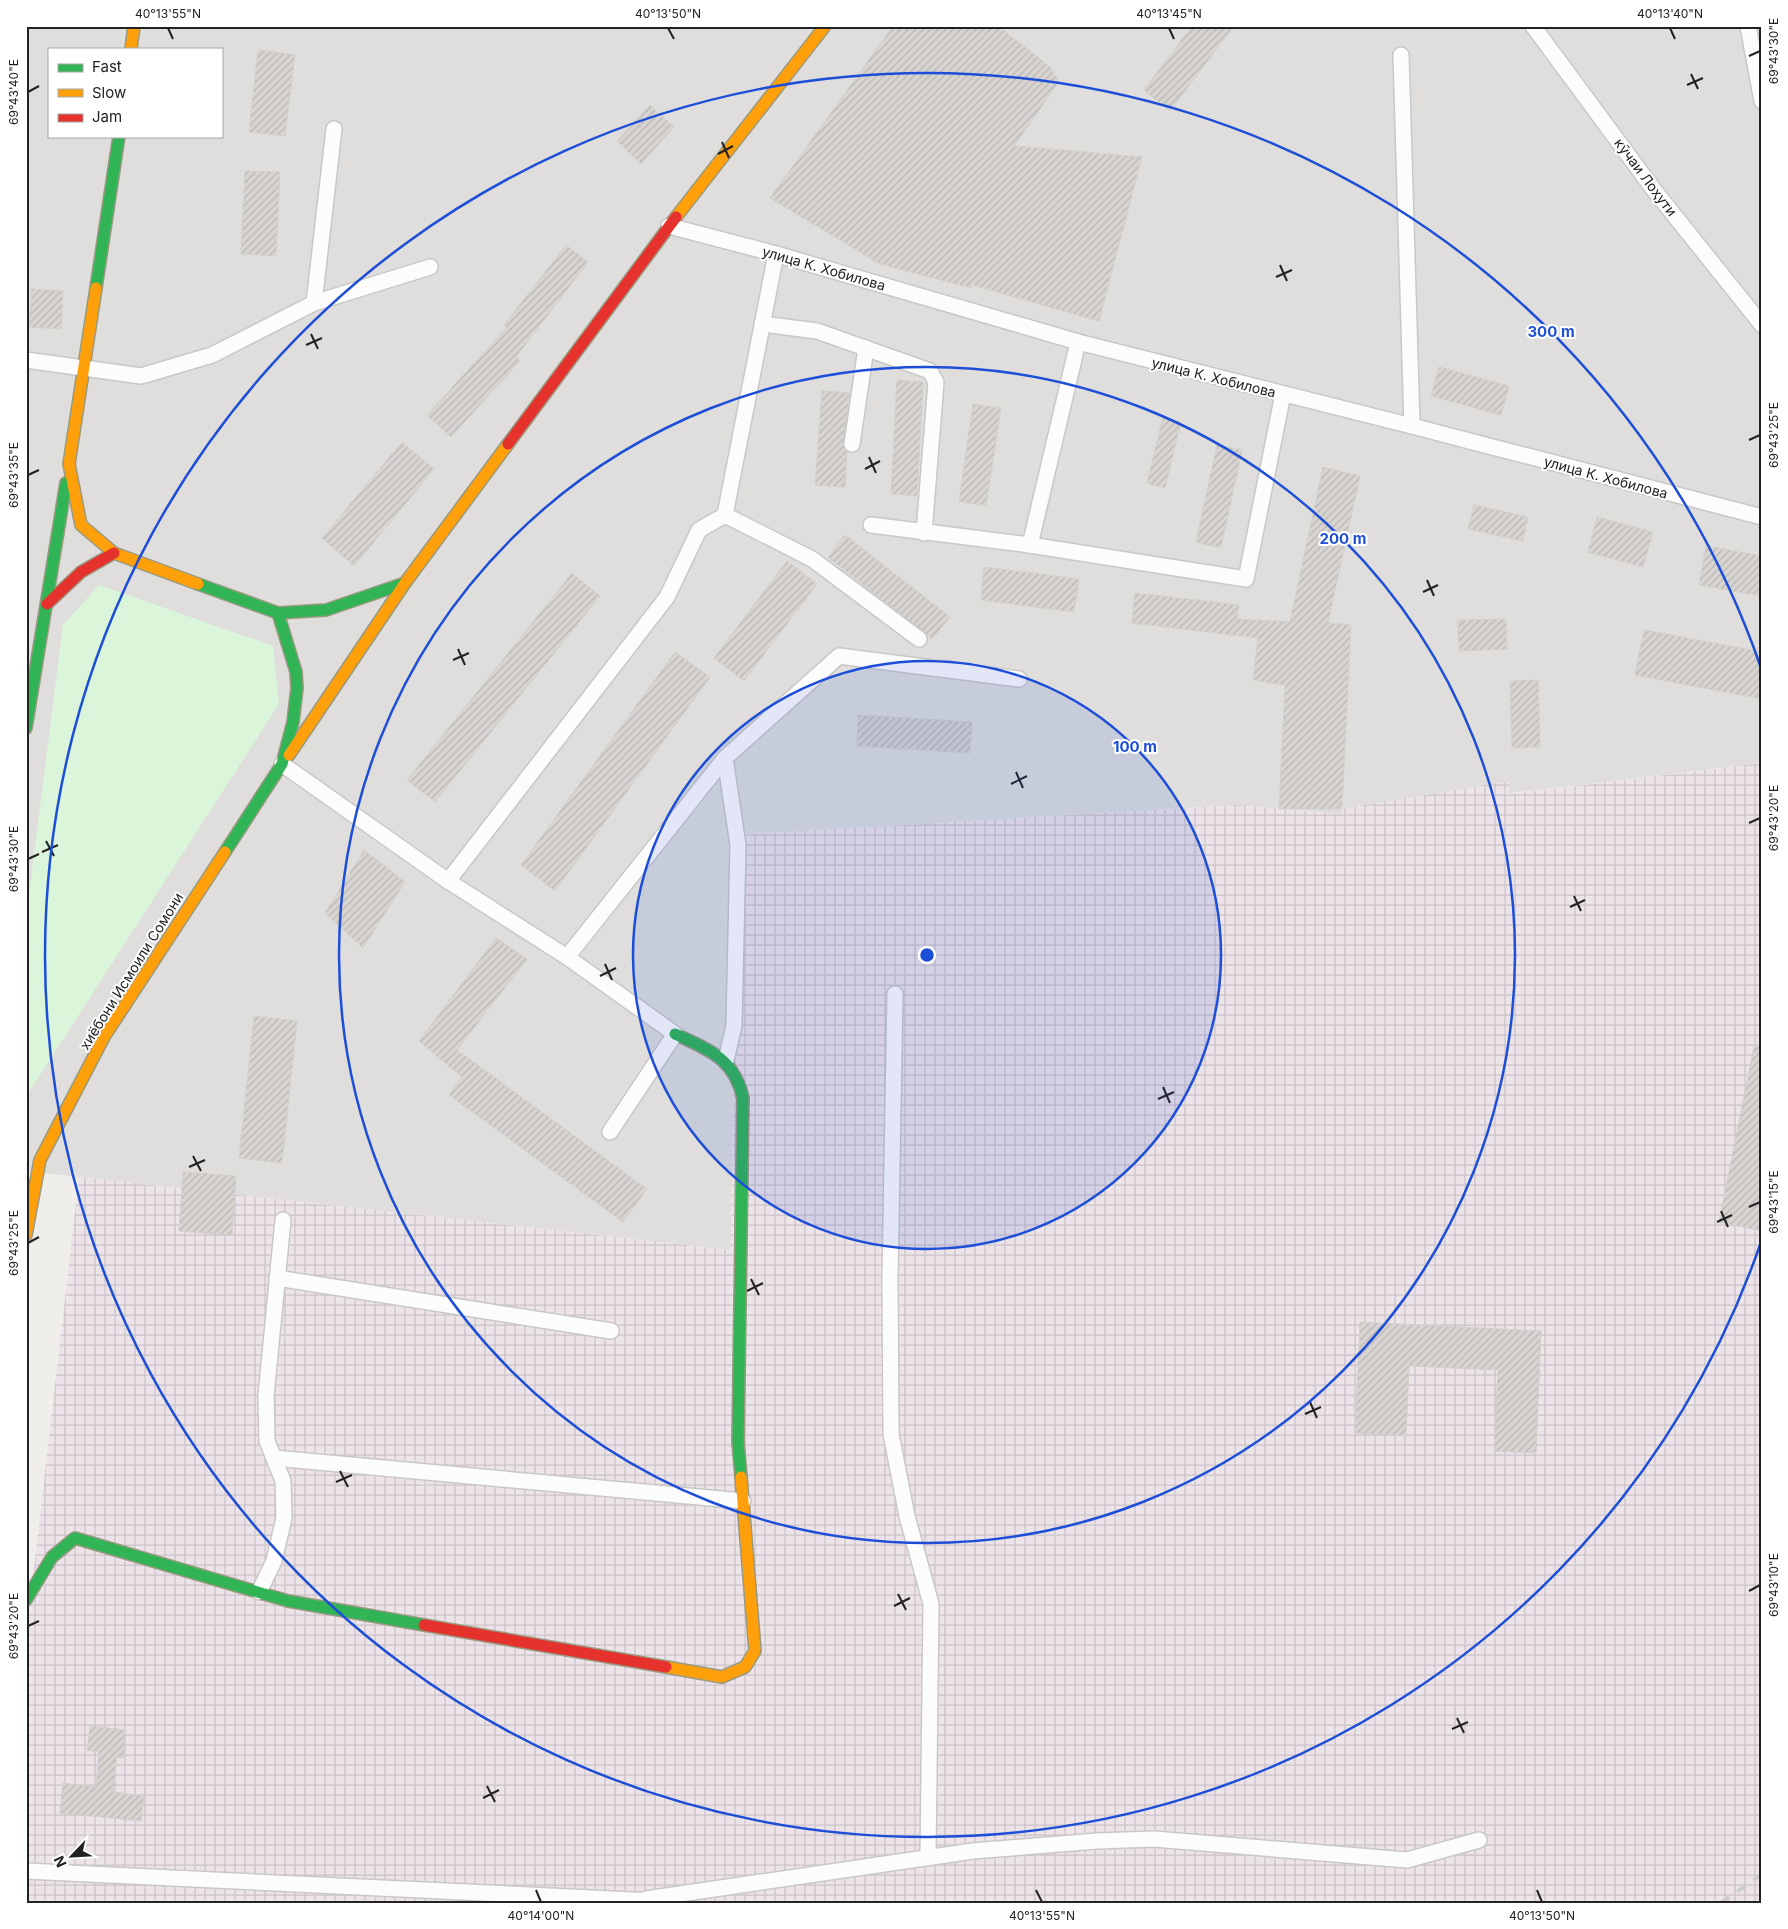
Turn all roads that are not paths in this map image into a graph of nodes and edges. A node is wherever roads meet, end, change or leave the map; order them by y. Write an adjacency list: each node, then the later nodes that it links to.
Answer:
1 (134, 26): 5 (main road)
2 (825, 26): 10 (main road)
3 (1533, 26): 14 (street, кӯчаи Лоҳути)
4 (1748, 26): 7 (street)
5 (131, 48)
6 (1401, 55): 21 (street)
7 (1762, 101)
8 (334, 129): 13 (street)
9 (119, 138): 19 (main road)
10 (669, 226): 11 (street, улица К. Хобилова); 30 (main road)
11 (776, 254): 15 (street); 16 (street, улица К. Хобилова)
12 (430, 267): 13 (street)
13 (314, 304): 19 (street)
14 (1761, 320)
15 (762, 324): 17 (street); 24 (street)
16 (1078, 342): 20 (street, улица К. Хобилова); 28 (street)
17 (866, 348): 22 (street); 27 (street)
18 (26, 360): 19 (street)
19 (85, 369): 23 (main road)
20 (1283, 394): 21 (street, улица К. Хобилова); 28 (street)
21 (1412, 426): 25 (street, улица К. Хобилова)
22 (852, 444)
23 (69, 464): 29 (main road); 31 (main road)
24 (725, 515): 34 (street); 39 (street)
25 (1762, 517)
26 (871, 526): 27 (street)
27 (924, 533): 28 (street)
28 (1030, 545)
29 (114, 553): 31 (main road); 32 (main road)
30 (405, 583): 32 (main road); 38 (main road)
31 (47, 604): 33 (main road)
32 (278, 613): 38 (main road)
33 (32, 639): 36 (main road)
34 (919, 639)
35 (1019, 679): 37 (street)
36 (26, 728)
37 (726, 758): 40 (street); 43 (street)
38 (282, 764): 39 (street); 46 (main road, хиёбони Исмоили Сомони)
39 (448, 881): 40 (street)
40 (567, 957): 42 (street)
41 (895, 994): 54 (street)
42 (675, 1034): 43 (main road); 44 (street)
43 (726, 1060): 50 (main road)
44 (610, 1132)
45 (283, 1220): 47 (street)
46 (26, 1235)
47 (277, 1278): 48 (street); 49 (street)
48 (611, 1331)
49 (274, 1458): 50 (street); 51 (street)
50 (743, 1501): 51 (main road)
51 (259, 1592): 52 (main road)
52 (26, 1600)
53 (1479, 1840): 54 (street)
54 (928, 1858): 56 (street)
55 (26, 1871): 56 (street)
56 (646, 1899): 57 (street)
57 (666, 1903)

